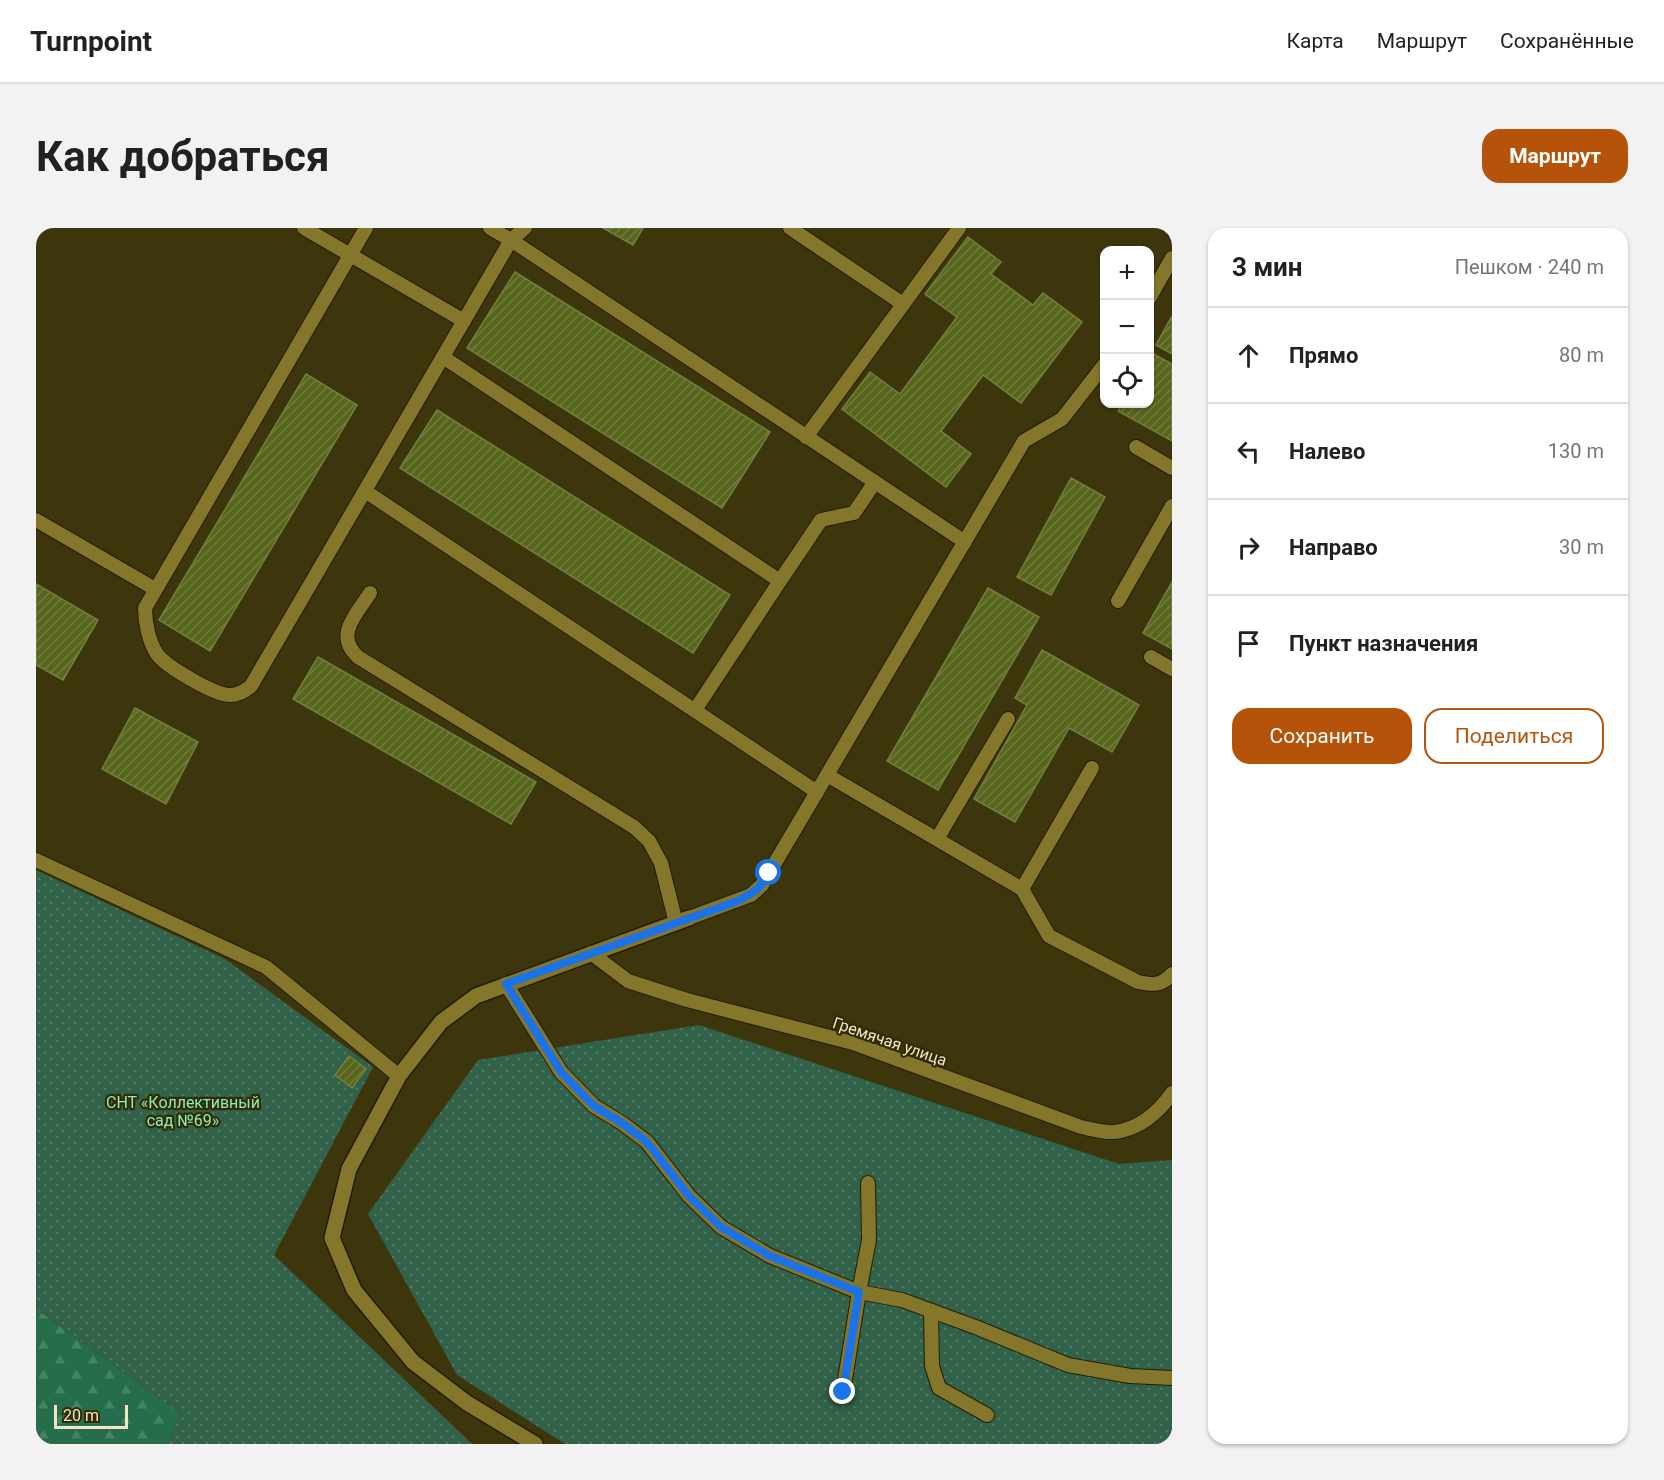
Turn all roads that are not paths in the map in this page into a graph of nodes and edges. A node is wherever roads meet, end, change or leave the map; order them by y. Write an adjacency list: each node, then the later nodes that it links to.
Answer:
1 (304, 228): 8 (lane)
2 (366, 228): 8 (lane)
3 (490, 228): 7 (lane)
4 (525, 228): 7 (lane)
5 (790, 228): 11 (lane)
6 (959, 228): 11 (lane)
7 (511, 240): 12 (lane); 15 (lane)
8 (350, 255): 12 (lane); 24 (lane)
9 (1172, 258): 10 (lane)
10 (1154, 289)
11 (903, 304): 15 (lane)
12 (464, 321): 13 (lane)
13 (443, 357): 19 (lane); 23 (lane)
14 (1100, 370): 22 (lane)
15 (806, 436): 18 (lane)
16 (1136, 447): 17 (lane)
17 (1172, 468)
18 (875, 482): 22 (lane); 23 (lane)
19 (365, 491): 24 (lane); 29 (lane)
20 (1172, 506): 26 (lane)
21 (36, 520): 24 (lane)
22 (965, 542): 32 (lane)
23 (780, 581): 29 (lane)
24 (155, 589)
25 (369, 593): 37 (lane)
26 (1119, 601)
27 (1151, 657): 28 (lane)
28 (1172, 669)
29 (694, 710): 33 (lane)
30 (1008, 719): 34 (lane)
31 (1092, 768): 36 (lane)
32 (827, 775): 33 (lane); 34 (lane)
33 (817, 792): 37 (lane)
34 (938, 839): 36 (lane)
35 (36, 860): 41 (lane)
36 (1022, 889): 39 (lane)
37 (683, 921): 38 (street)
38 (591, 953): 40 (street); 42 (lane, Гремячая улица)
39 (1172, 974)
40 (506, 984): 41 (street); 44 (lane)
41 (399, 1076): 49 (street)
42 (1172, 1093)
43 (868, 1183): 44 (lane)
44 (859, 1292): 45 (lane); 47 (lane)
45 (931, 1311): 46 (lane); 48 (lane)
46 (1172, 1378)
47 (843, 1392)
48 (987, 1415)
49 (536, 1444)

